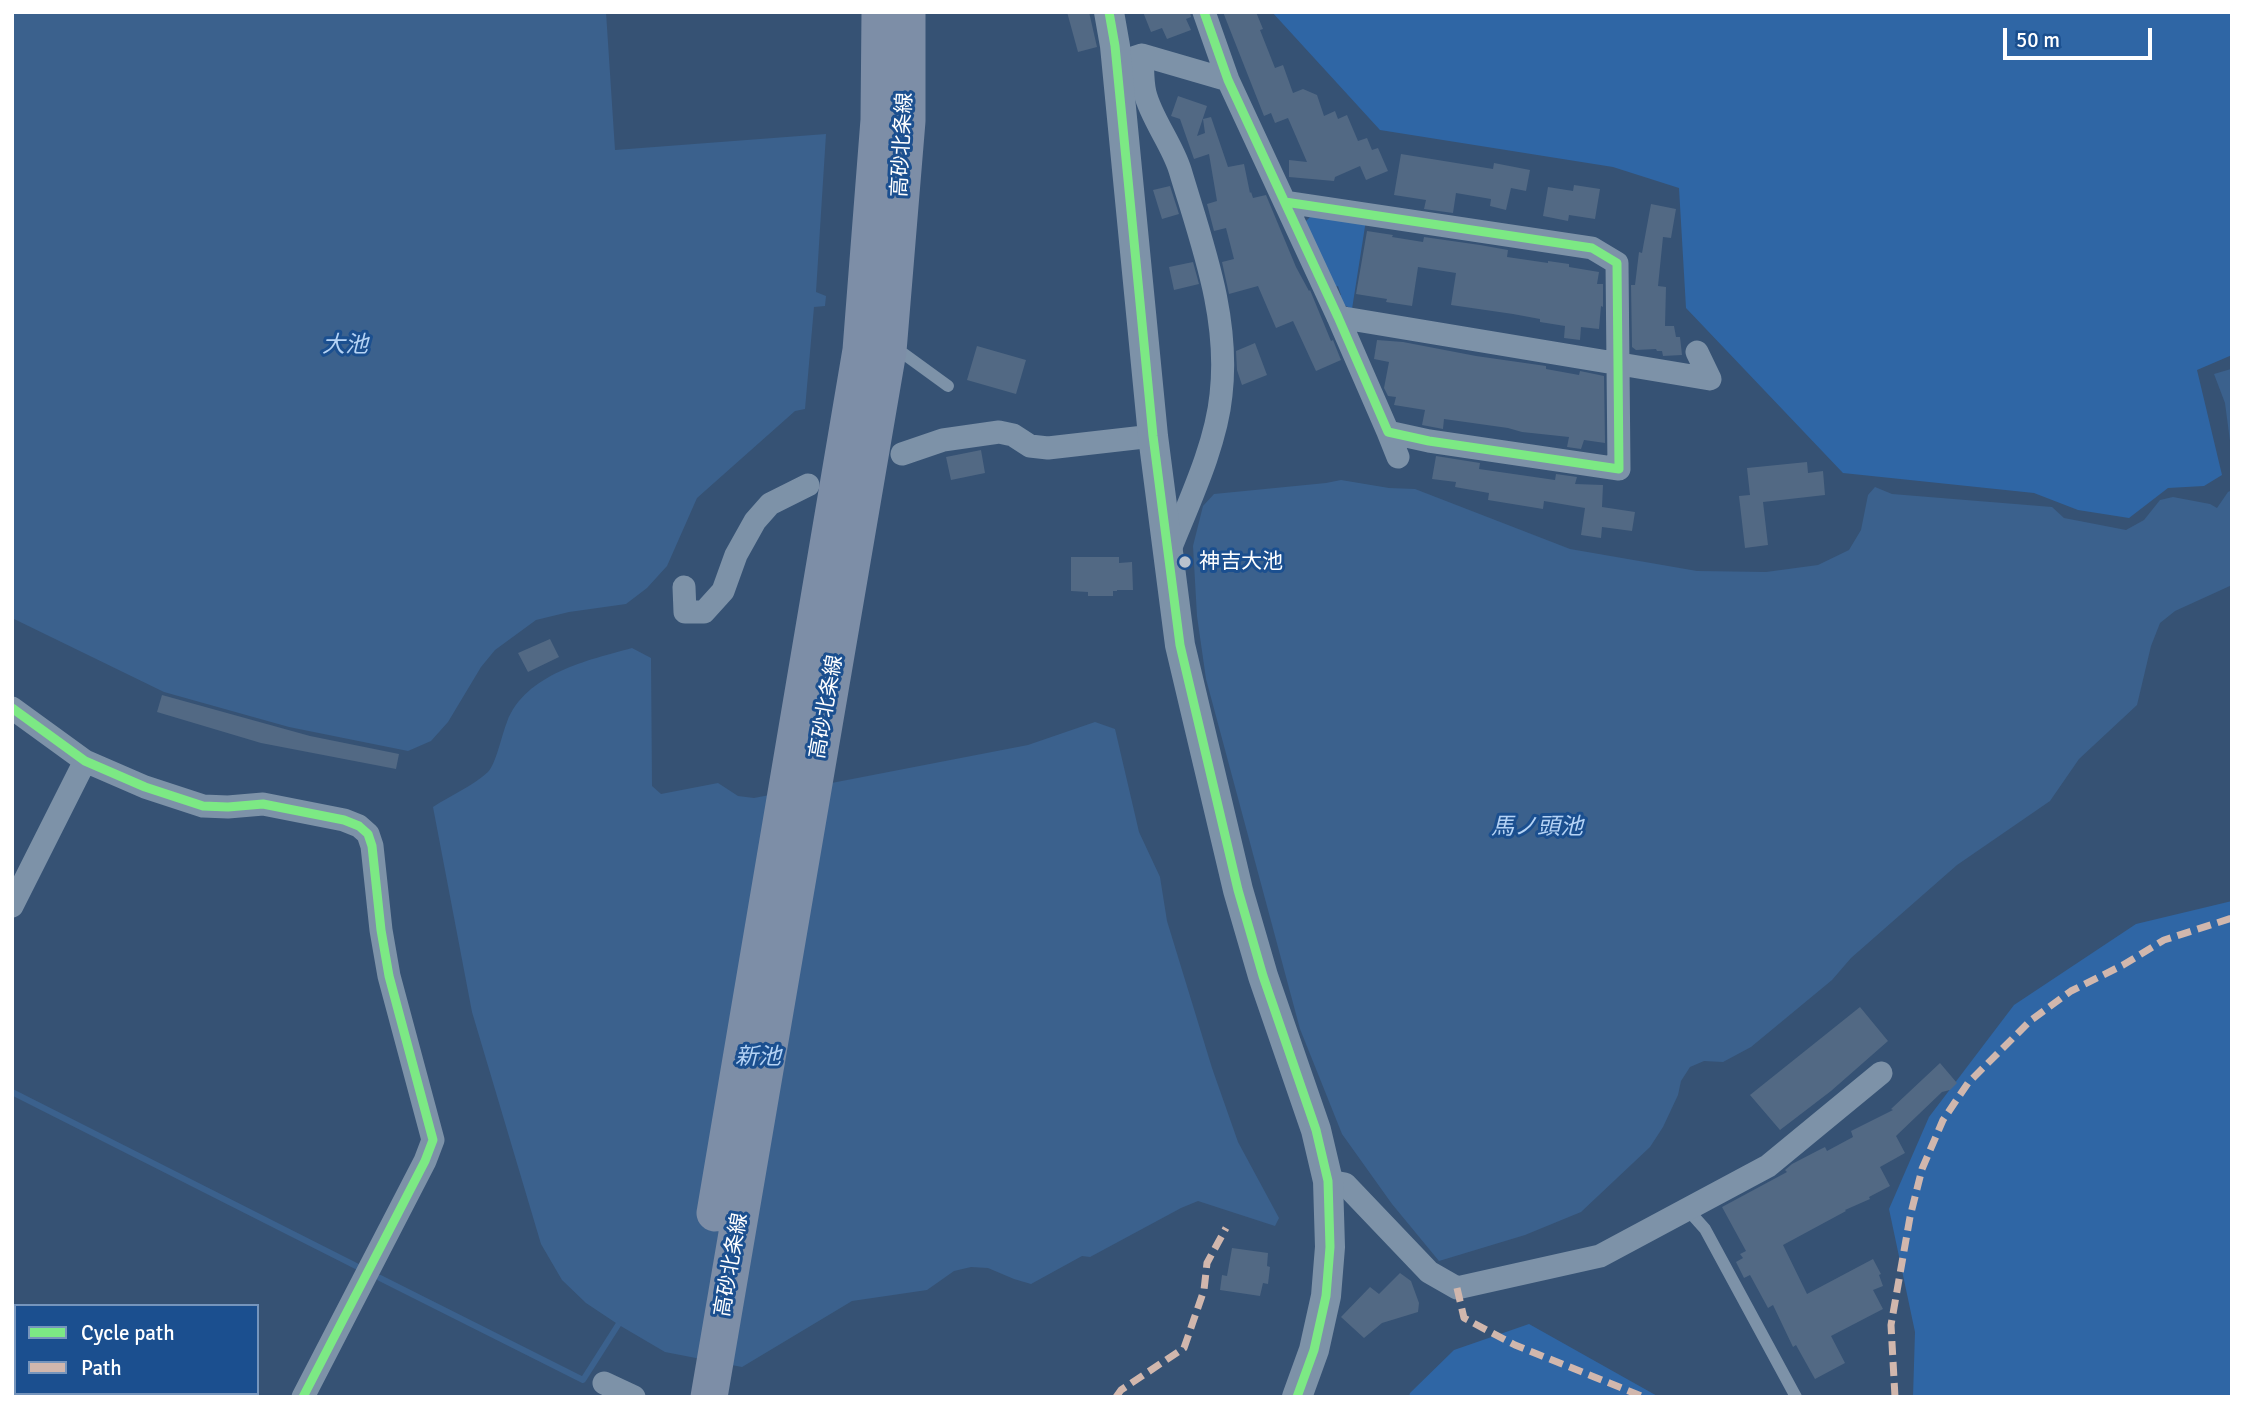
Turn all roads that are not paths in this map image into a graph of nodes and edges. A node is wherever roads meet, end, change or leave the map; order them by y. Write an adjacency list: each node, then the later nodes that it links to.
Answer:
1 (880, 12): 21 (main road, 高砂北条線)
2 (907, 12): 9 (main road, 高砂北条線)
3 (1109, 12): 5 (street)
4 (1204, 12): 6 (street)
5 (1129, 59): 6 (street); 14 (street); 18 (street)
6 (1228, 80): 7 (street)
7 (1285, 202): 8 (street); 11 (street)
8 (1338, 317): 11 (street); 13 (street)
9 (888, 351): 12 (lane); 21 (main road, 高砂北条線)
10 (1697, 352): 11 (street)
11 (1619, 364): 13 (street)
12 (948, 386)
13 (1388, 432): 16 (street)
14 (1153, 436): 15 (street); 18 (street)
15 (902, 454)
16 (1398, 457)
17 (808, 485): 19 (street)
18 (1167, 558): 25 (street)
19 (684, 587)
20 (12, 708): 22 (street)
21 (806, 755): 28 (main road, 高砂北条線)
22 (85, 761): 23 (street); 29 (street)
23 (12, 906)
24 (1881, 1073): 26 (street)
25 (1328, 1181): 26 (street); 31 (street)
26 (1688, 1210): 32 (lane)
27 (604, 1383): 30 (street)
28 (698, 1391)
29 (303, 1397)
30 (634, 1397)
31 (1297, 1397)
32 (1796, 1397)

